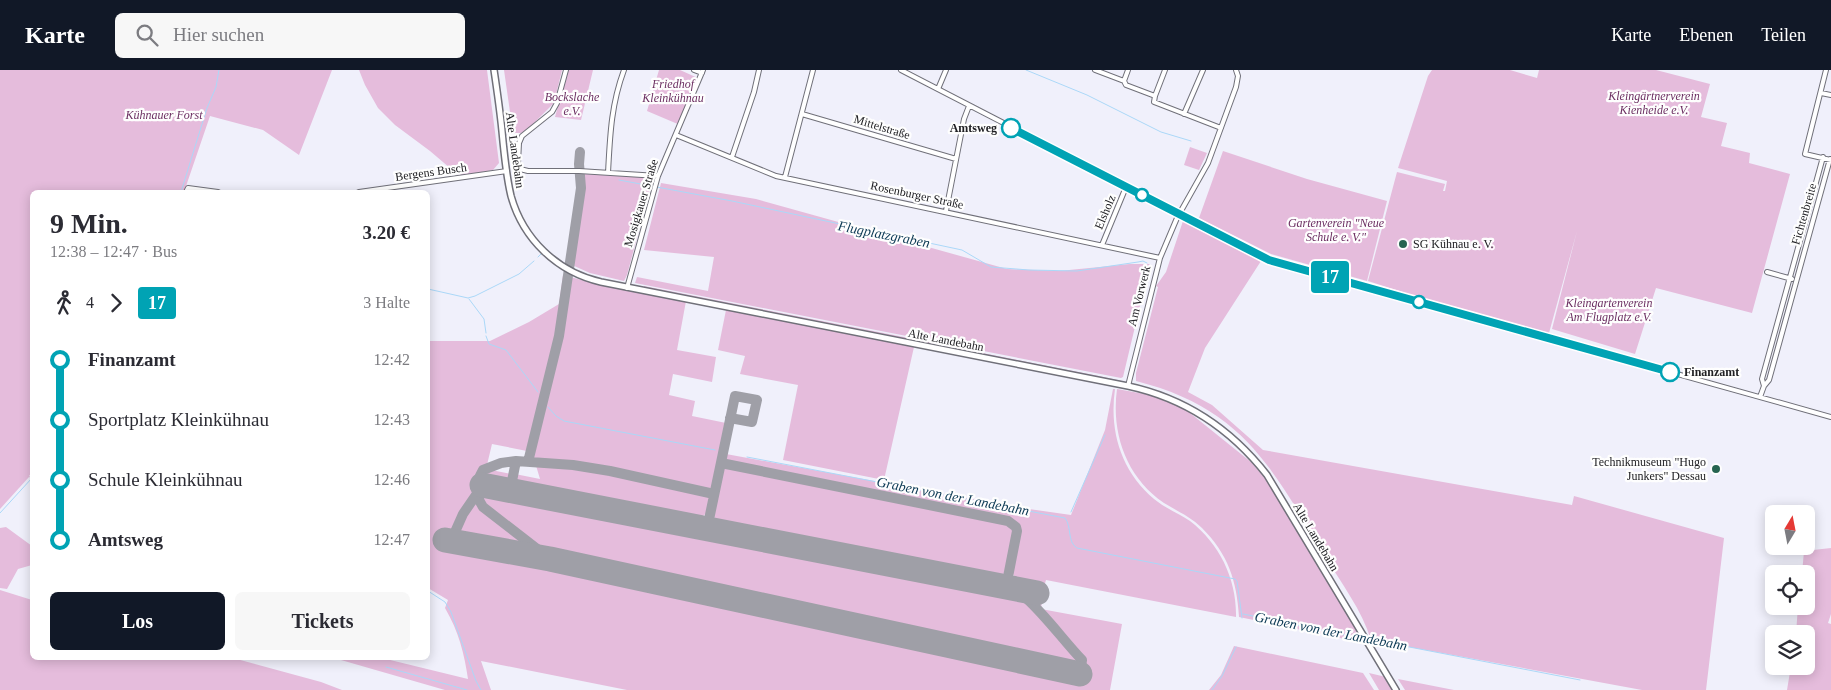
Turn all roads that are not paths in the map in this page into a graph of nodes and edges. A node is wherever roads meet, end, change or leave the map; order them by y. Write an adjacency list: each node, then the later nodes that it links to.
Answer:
1 (494, 70): 30 (main road, Alte Landebahn)
2 (566, 70): 31 (street)
3 (624, 70): 31 (street)
4 (694, 70): 15 (street)
5 (759, 70): 26 (street)
6 (813, 70): 22 (street)
7 (901, 70): 17 (street)
8 (946, 70): 17 (street)
9 (1095, 70): 16 (street)
10 (1128, 70): 16 (street)
11 (1165, 70): 20 (street)
12 (1203, 70): 23 (street)
13 (1236, 70): 24 (street, Am Vorwerk)
14 (1826, 70): 18 (street, Fichtenbreite)
15 (702, 72): 25 (street, Mosigkauer Straße)
16 (1124, 81): 20 (street)
17 (938, 90): 21 (street)
18 (1821, 94): 19 (street); 27 (street, Fichtenbreite)
19 (1831, 95)
20 (1155, 96): 23 (street)
21 (969, 106): 28 (street); 34 (street)
22 (802, 114): 28 (street, Mittelstraße); 33 (street)
23 (1184, 114): 24 (street)
24 (1221, 128): 39 (street, Am Vorwerk)
25 (676, 134): 26 (street, Rosenburger Straße); 32 (street, Mosigkauer Straße)
26 (732, 157): 33 (street, Rosenburger Straße)
27 (1823, 158): 29 (street, Fichtenbreite); 43 (street, Fichtenbreite)
28 (956, 159): 38 (street)
29 (1830, 160): 44 (street, Fichtenbreite)
30 (507, 171): 37 (street, Bergens Busch); 45 (main road, Alte Landebahn)
31 (608, 173): 32 (street)
32 (658, 176): 45 (street, Mosigkauer Straße)
33 (785, 177): 38 (street, Rosenburger Straße)
34 (1126, 187): 39 (street); 40 (street, Elsholz)
35 (187, 190): 36 (street)
36 (203, 190)
37 (373, 190)
38 (946, 211): 40 (street, Rosenburger Straße)
39 (1179, 214): 41 (street, Am Vorwerk); 48 (street)
40 (1102, 245): 41 (street, Rosenburger Straße)
41 (1160, 258): 46 (street, Am Vorwerk)
42 (1767, 272): 43 (street)
43 (1789, 278): 44 (street); 47 (street, Fichtenbreite)
44 (1796, 280): 47 (street, Fichtenbreite)
45 (627, 288): 46 (main road, Alte Landebahn)
46 (1128, 386): 50 (main road, Alte Landebahn)
47 (1764, 386): 48 (street, Fichtenbreite)
48 (1760, 397): 49 (street)
49 (1831, 416)
50 (1396, 690)

